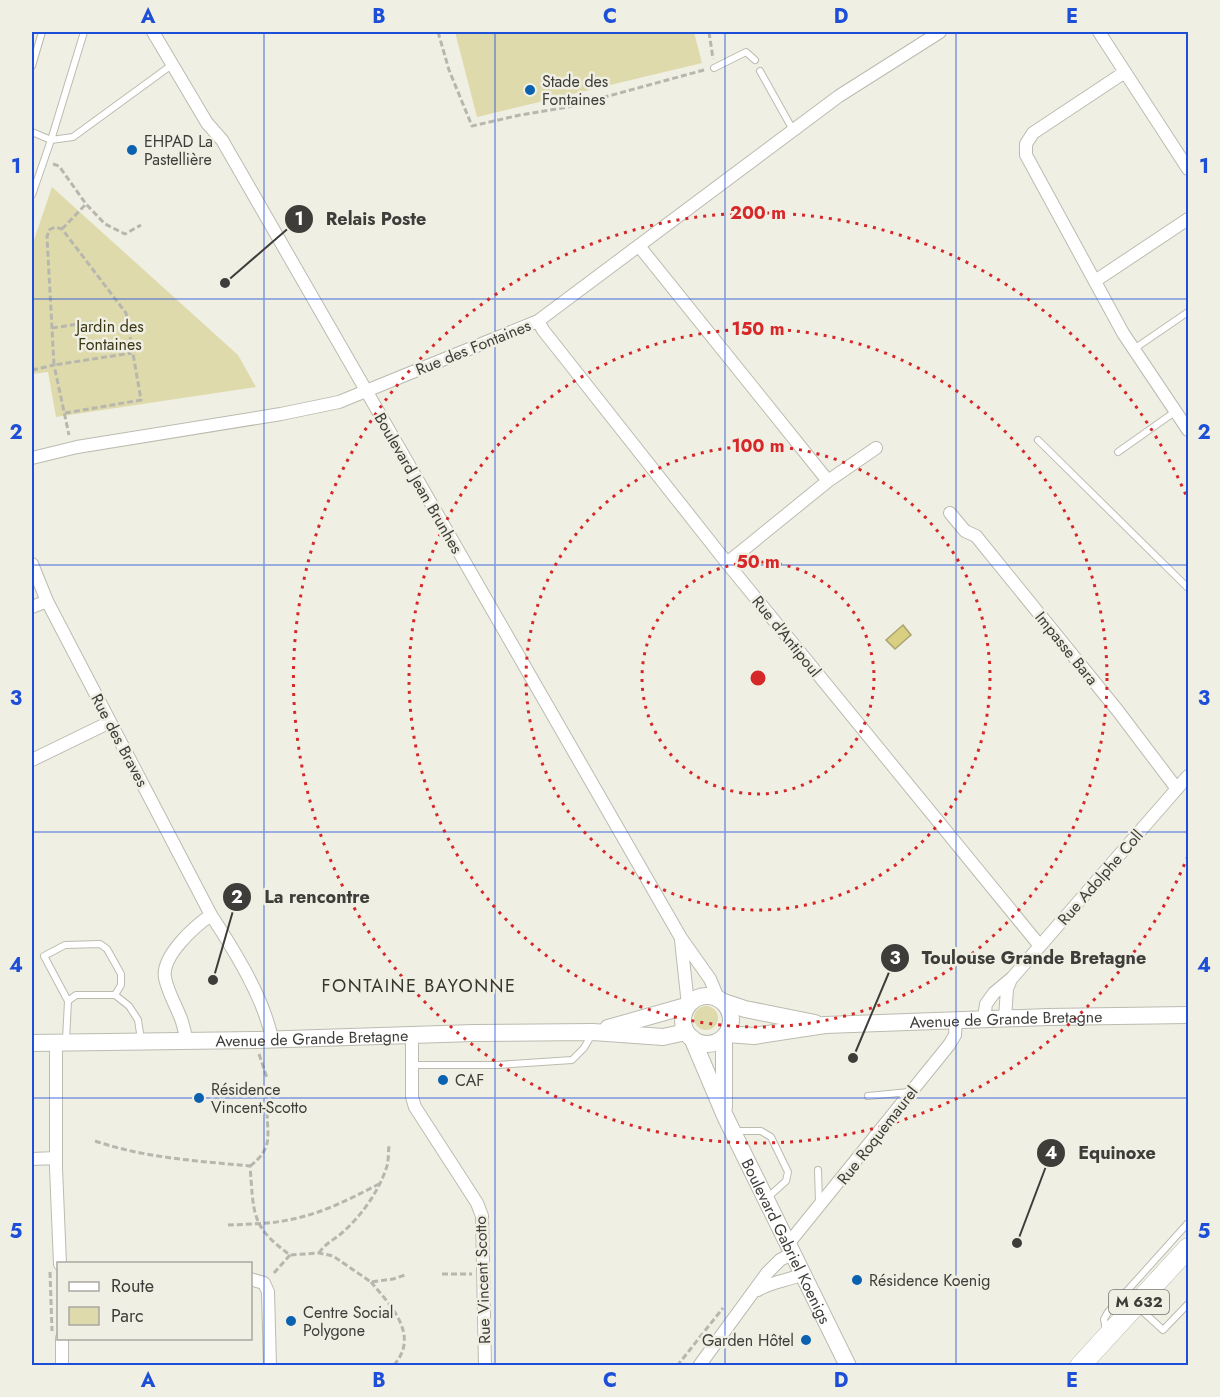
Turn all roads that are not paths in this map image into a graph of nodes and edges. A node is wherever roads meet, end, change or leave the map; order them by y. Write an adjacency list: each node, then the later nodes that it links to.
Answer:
1 (42, 32): 9 (lane)
2 (84, 32): 3 (lane); 15 (lane)
3 (89, 32)
4 (153, 32): 8 (street, Boulevard Jean Brunhes)
5 (940, 32): 13 (street, Rue des Fontaines)
6 (1099, 32): 12 (street)
7 (755, 60): 10 (lane)
8 (173, 64): 15 (lane); 24 (street, Boulevard Jean Brunhes)
9 (32, 66)
10 (714, 68)
11 (760, 71): 13 (lane)
12 (1125, 72): 16 (street); 20 (street)
13 (793, 130): 19 (street, Rue des Fontaines)
14 (32, 132): 15 (lane)
15 (51, 140): 17 (lane)
16 (1188, 169)
17 (32, 195)
18 (1188, 219): 20 (street)
19 (639, 246): 22 (street, Rue des Fontaines); 31 (street)
20 (1095, 281): 23 (street)
21 (1188, 312): 23 (lane)
22 (538, 321): 24 (street, Rue des Fontaines); 33 (street, Rue d'Antipoul)
23 (1134, 349): 25 (street)
24 (366, 390): 30 (street, Rue des Fontaines); 43 (street, Boulevard Jean Brunhes)
25 (1177, 411): 26 (street); 29 (lane)
26 (1188, 430)
27 (1038, 440): 35 (lane)
28 (876, 448): 31 (street)
29 (1118, 452)
30 (32, 458)
31 (828, 481): 33 (street)
32 (950, 513): 41 (street, Impasse Bara)
33 (727, 563): 44 (street, Rue d'Antipoul)
34 (32, 564): 36 (street, Rue des Braves)
35 (1188, 588)
36 (47, 600): 37 (street); 38 (street, Rue des Braves)
37 (32, 606)
38 (110, 722): 39 (street); 42 (street, Rue des Braves)
39 (32, 760)
40 (1188, 776): 41 (street, Rue Adolphe Coll)
41 (1177, 789): 44 (street, Rue Adolphe Coll)
42 (211, 915): 59 (street, Rue des Braves); 61 (street)
43 (681, 938): 47 (street, Boulevard Jean Brunhes); 49 (street, Boulevard Jean Brunhes)
44 (1040, 946): 45 (street, Rue Adolphe Coll)
45 (1012, 978): 51 (street, Rue Adolphe Coll); 52 (street, Rue Adolphe Coll)
46 (115, 995): 48 (lane); 48 (lane); 60 (lane)
47 (721, 1000): 49 (main road); 54 (main road, Avenue de Grande Bretagne); 58 (main road)
48 (68, 1001): 62 (lane)
49 (687, 1006): 55 (main road, Avenue de Grande Bretagne); 57 (main road)
50 (1188, 1015): 51 (main road, Avenue de Grande Bretagne)
51 (1005, 1018): 52 (main road, Avenue de Grande Bretagne)
52 (984, 1019): 53 (main road, Avenue de Grande Bretagne)
53 (956, 1020): 54 (main road, Avenue de Grande Bretagne); 65 (street, Rue Roquemaurel)
54 (825, 1025): 58 (main road, Avenue de Grande Bretagne)
55 (593, 1032): 56 (main road, Avenue de Grande Bretagne); 57 (main road, Avenue de Grande Bretagne); 64 (lane, Avenue de Grande Bretagne)
56 (411, 1034): 59 (main road, Avenue de Grande Bretagne); 64 (street, Rue Vincent Scotto)
57 (689, 1035): 58 (main road); 67 (main road, Boulevard Gabriel Koenigs)
58 (725, 1035): 67 (main road, Boulevard Gabriel Koenigs)
59 (272, 1039): 61 (main road, Avenue de Grande Bretagne)
60 (141, 1041): 61 (main road, Avenue de Grande Bretagne); 62 (main road, Avenue de Grande Bretagne)
61 (186, 1041)
62 (61, 1042): 63 (main road, Avenue de Grande Bretagne); 69 (street)
63 (32, 1043)
64 (411, 1065): 86 (street, Rue Vincent Scotto)
65 (911, 1092): 66 (lane); 72 (street, Rue Roquemaurel)
66 (868, 1096)
67 (729, 1124): 71 (main road, Boulevard Gabriel Koenigs); 71 (lane)
68 (32, 1158): 69 (street)
69 (56, 1158): 76 (street)
70 (819, 1170): 72 (lane)
71 (766, 1199): 74 (main road, Boulevard Gabriel Koenigs)
72 (820, 1207): 74 (street, Rue Roquemaurel)
73 (1188, 1223): 82 (lane)
74 (790, 1249): 77 (main road, Boulevard Gabriel Koenigs); 79 (street, Rue Roquemaurel)
75 (1188, 1249): 81 (main road, M 632)
76 (60, 1262)
77 (803, 1274): 79 (street); 88 (main road, Boulevard Gabriel Koenigs)
78 (252, 1280): 85 (street)
79 (757, 1290): 87 (street, Rue Roquemaurel)
80 (1188, 1304): 81 (lane)
81 (1136, 1305): 82 (main road, M 632)
82 (1108, 1335): 89 (main road, M 632)
83 (62, 1340): 84 (street)
84 (62, 1365)
85 (270, 1365)
86 (485, 1365)
87 (699, 1365)
88 (848, 1365)
89 (1080, 1365)

